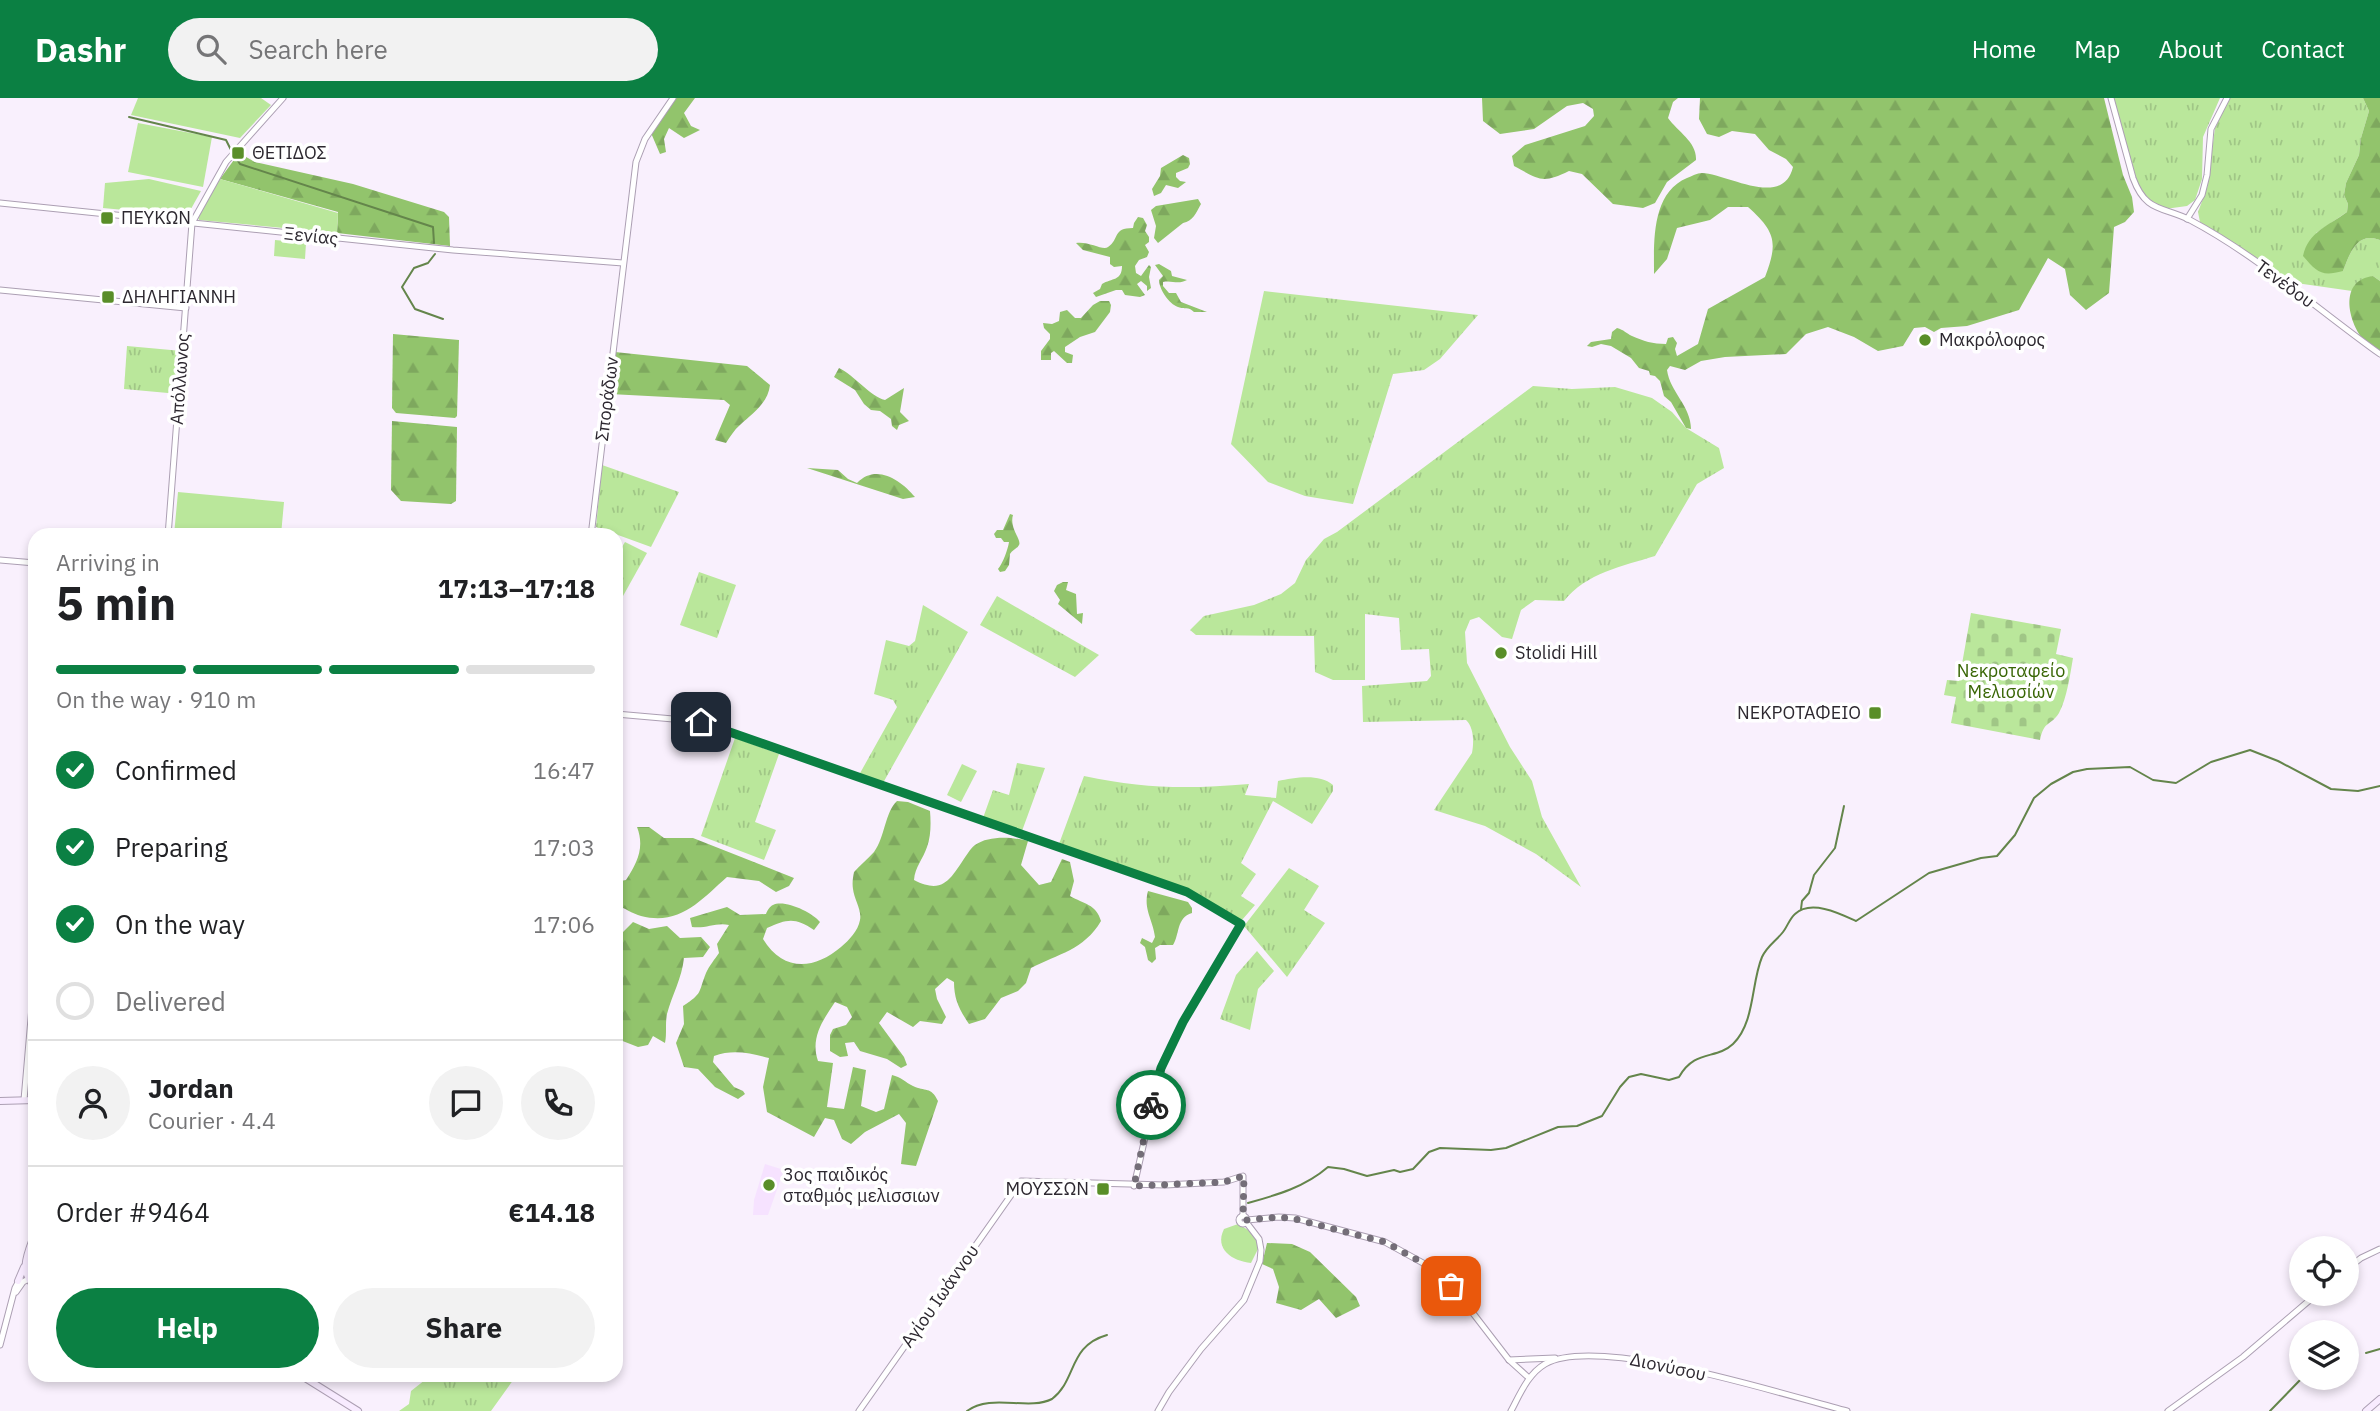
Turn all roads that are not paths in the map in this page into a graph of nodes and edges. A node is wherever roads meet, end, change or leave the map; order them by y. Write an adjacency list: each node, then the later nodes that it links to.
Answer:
1 (283, 98): 7 (street)
2 (673, 98): 8 (street, Σποράδων)
3 (2111, 98): 6 (street, Τενέδου)
4 (2227, 98): 6 (street)
5 (0, 203): 7 (street, Ξενίας)
6 (2187, 219): 11 (street, Τενέδου)
7 (192, 223): 8 (street, Ξενίας); 10 (street, Απόλλωνος)
8 (622, 263): 13 (street, Σποράδων)
9 (0, 290): 10 (street)
10 (186, 308): 12 (street, Απόλλωνος)
11 (2380, 354)
12 (169, 528)
13 (591, 528)
14 (0, 560): 15 (street)
15 (28, 562)
16 (623, 715): 21 (street)
17 (28, 1053): 18 (street)
18 (24, 1100): 19 (main road); 20 (main road)
19 (28, 1100)
20 (0, 1101)
21 (1134, 1186): 22 (street); 39 (street, Αγίου Ιωάννου)
22 (1246, 1219): 34 (street); 40 (street)
23 (2380, 1249): 25 (street)
24 (28, 1253): 26 (main road)
25 (2359, 1260)
26 (24, 1265): 27 (main road); 30 (main road)
27 (28, 1273)
28 (28, 1280): 30 (main road)
29 (28, 1280): 30 (street)
30 (19, 1283): 32 (street)
31 (2303, 1306): 43 (street)
32 (0, 1345)
33 (1563, 1357): 34 (street); 35 (street, Διονύσου); 42 (street, Διονύσου)
34 (1509, 1360): 35 (street)
35 (1529, 1378): 41 (street, Διονύσου)
36 (312, 1382): 38 (main road)
37 (2380, 1399): 44 (main road)
38 (358, 1411)
39 (859, 1411)
40 (1158, 1411)
41 (1511, 1411)
42 (1847, 1411)
43 (2168, 1411)
44 (2365, 1411)

